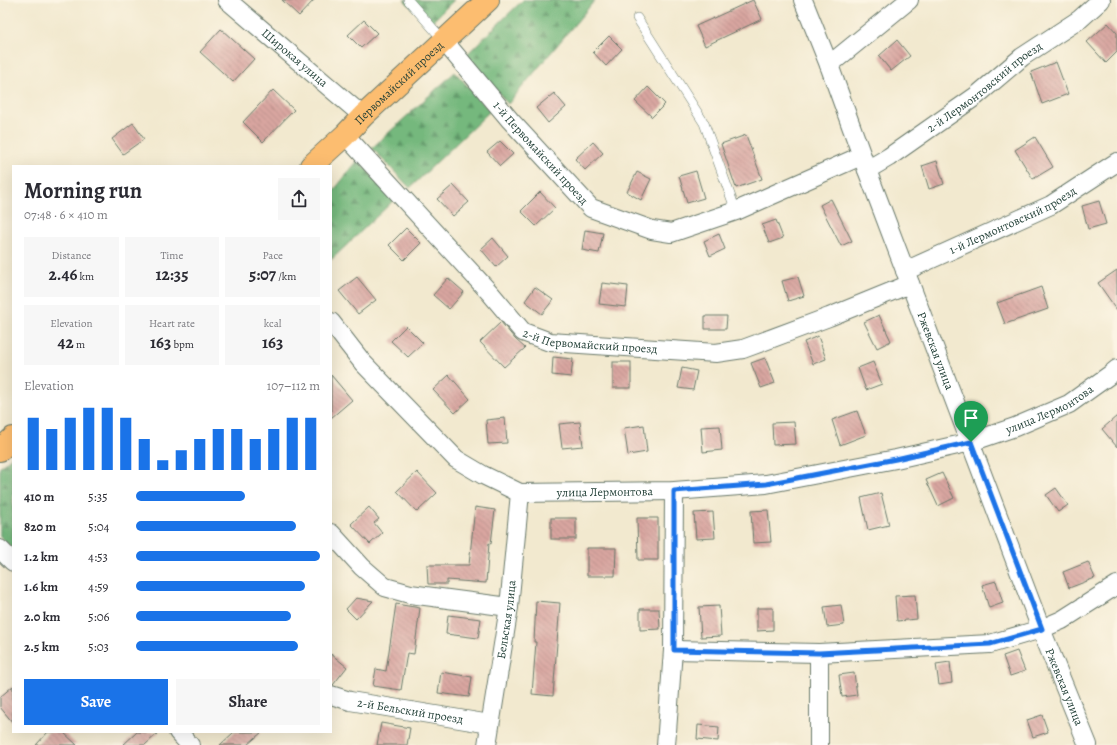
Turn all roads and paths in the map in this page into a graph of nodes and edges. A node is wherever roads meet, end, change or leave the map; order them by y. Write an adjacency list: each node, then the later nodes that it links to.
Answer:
1 (227, 0): 10 (street, Широкая улица)
2 (408, 0): 8 (lane)
3 (488, 0): 8 (main road, Первомайский проезд)
4 (803, 0): 9 (street, Ржевская улица)
5 (909, 0): 9 (street)
6 (1101, 0): 13 (street, 2-й Лермонтовский проезд)
7 (637, 18): 15 (lane)
8 (444, 41): 10 (main road, Первомайский проезд); 15 (street, 1-й Первомайский проезд)
9 (829, 65): 13 (street, Ржевская улица)
10 (363, 116): 11 (main road, Первомайский проезд)
11 (345, 135): 14 (main road, Первомайский проезд); 16 (street, 2-й Первомайский проезд)
12 (1117, 162): 16 (street, 1-й Лермонтовский проезд)
13 (864, 163): 15 (street, 1-й Первомайский проезд); 16 (street, Ржевская улица)
14 (312, 165)
15 (736, 211)
16 (908, 278): 20 (street, Ржевская улица)
17 (332, 323): 23 (street, улица Лермонтова)
18 (1117, 369): 20 (street, улица Лермонтова)
19 (12, 439): 21 (main road)
20 (971, 442): 22 (street, улица Лермонтова); 29 (street, Ржевская улица)
21 (0, 450)
22 (674, 491): 23 (street, улица Лермонтова); 30 (street)
23 (520, 493): 28 (street, Бельская улица)
24 (332, 534): 28 (street)
25 (0, 549): 26 (street)
26 (12, 561)
27 (1117, 585): 29 (street)
28 (509, 607): 33 (street, Бельская улица)
29 (1042, 629): 31 (street); 39 (street, Ржевская улица)
30 (674, 650): 31 (street); 37 (street)
31 (819, 653): 38 (street)
32 (332, 695): 33 (street, 2-й Бельский проезд)
33 (490, 724): 36 (street, Бельская улица)
34 (179, 733): 35 (street)
35 (190, 745)
36 (487, 745)
37 (666, 745)
38 (819, 745)
39 (1088, 745)

